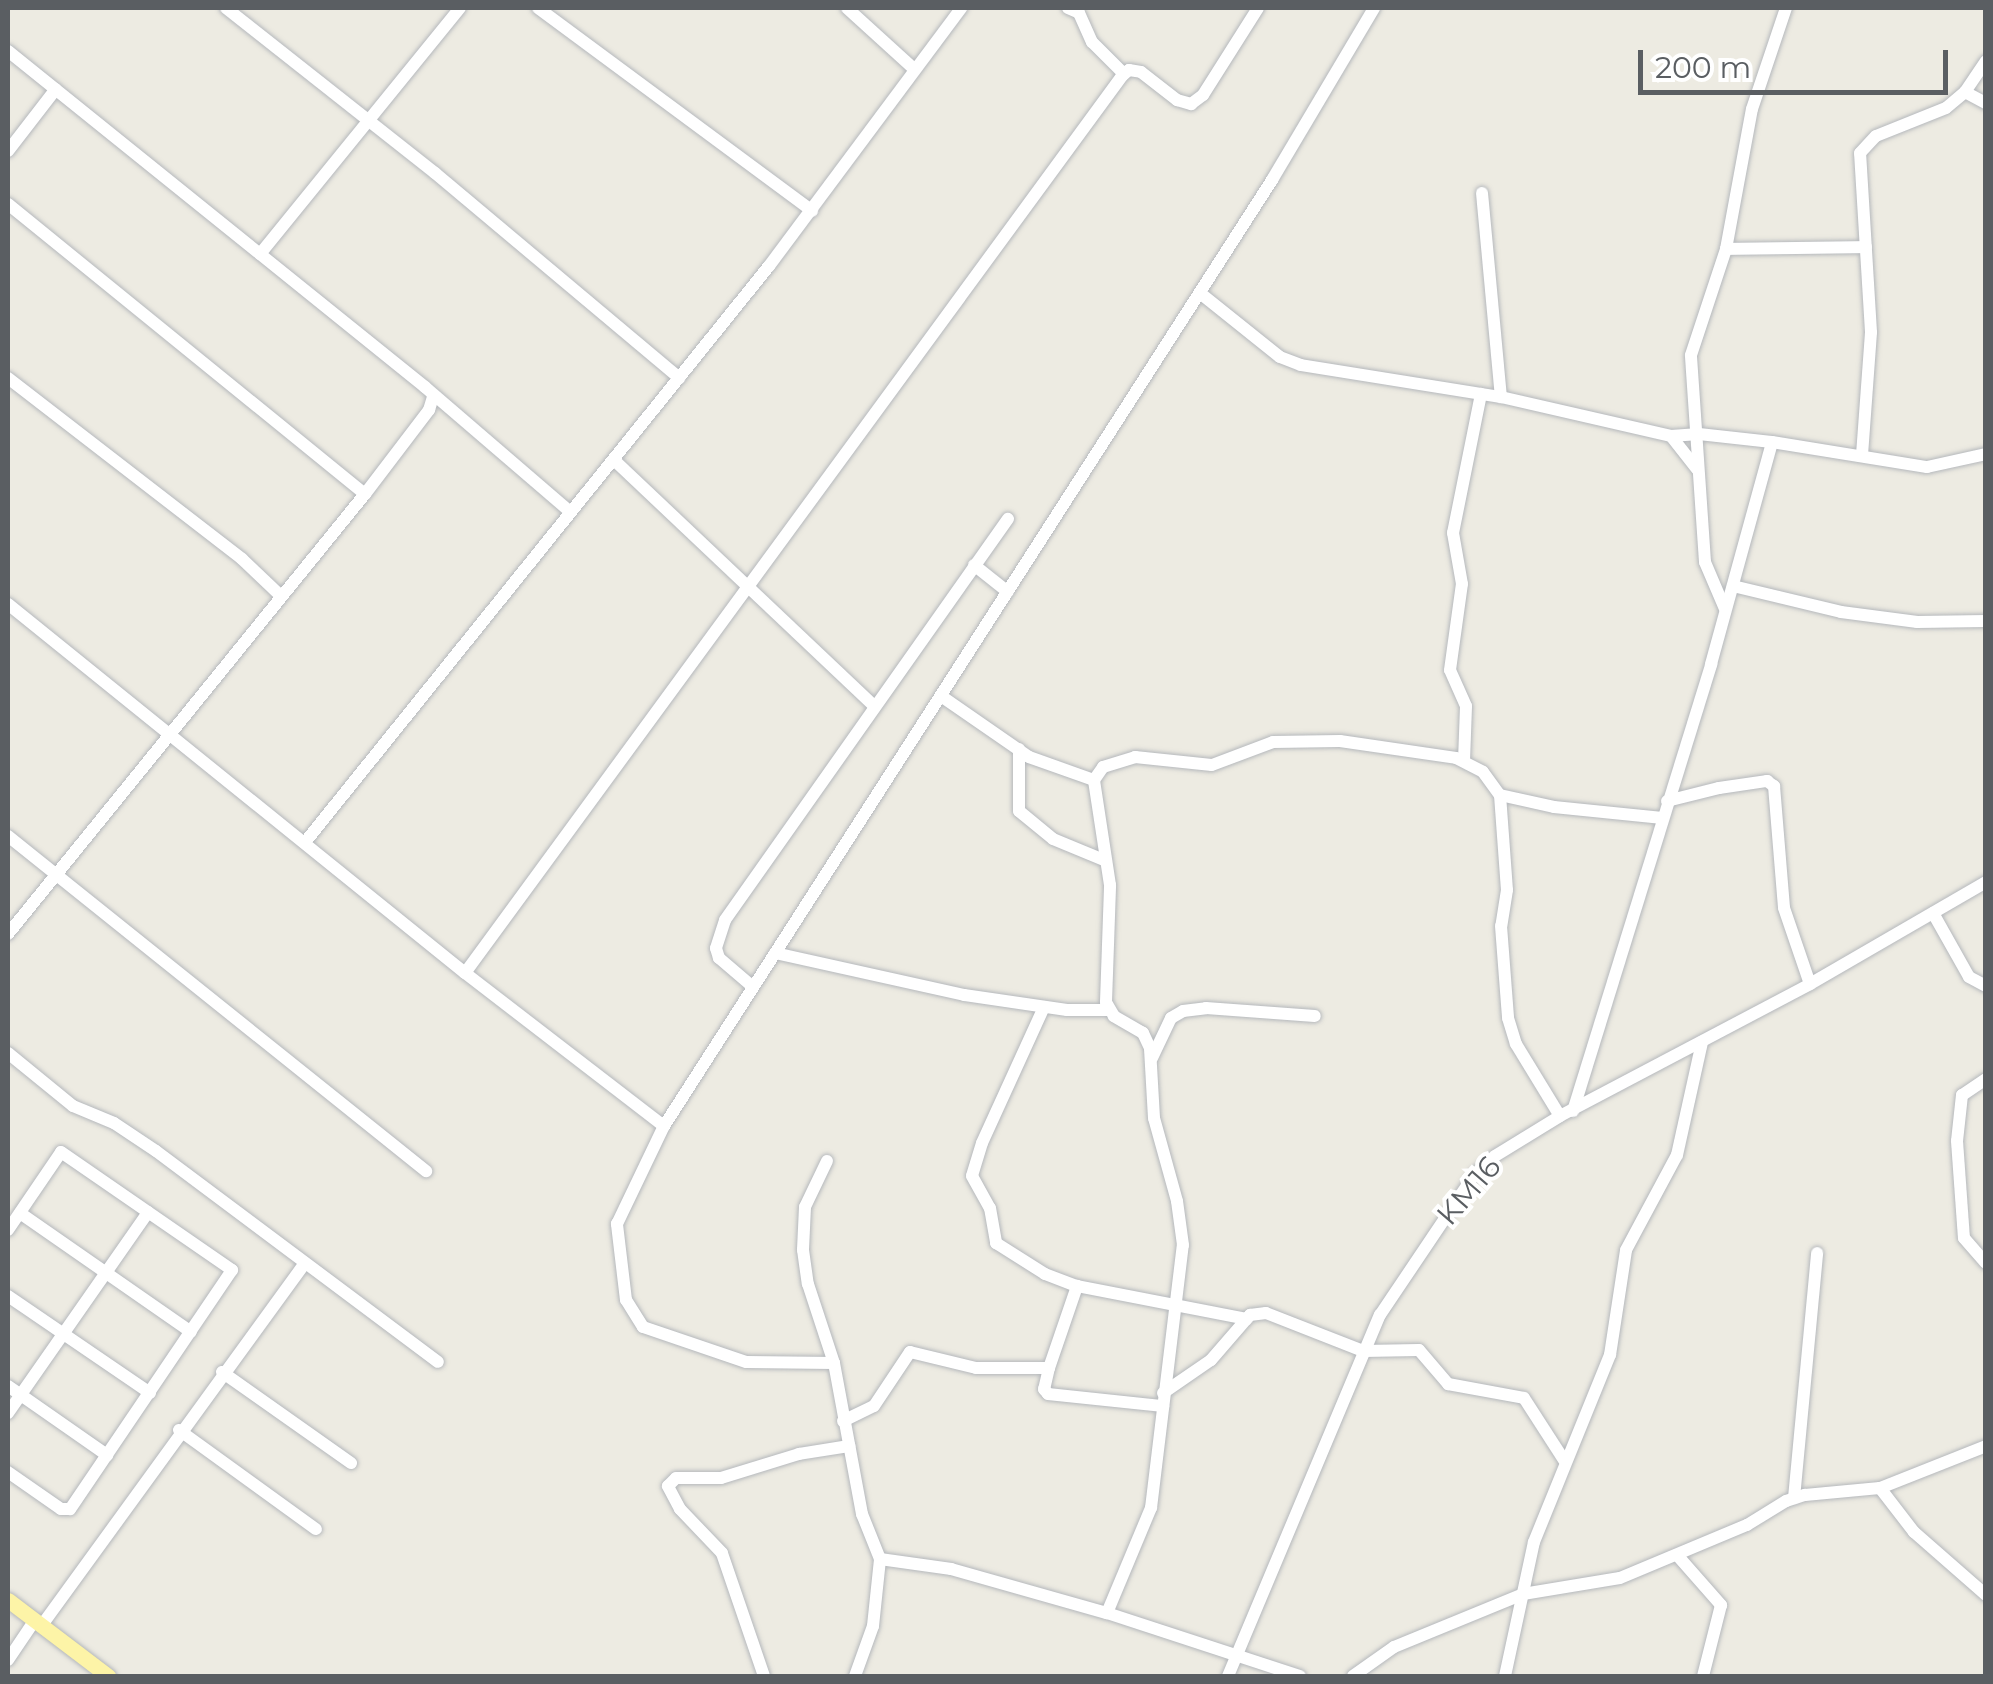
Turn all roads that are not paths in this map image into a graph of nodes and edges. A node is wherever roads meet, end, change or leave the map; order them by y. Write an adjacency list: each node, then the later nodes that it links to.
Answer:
1 (226, 8): 18 (street)
2 (460, 8): 18 (street)
3 (538, 8): 22 (street)
4 (847, 8): 13 (street)
5 (961, 8): 13 (street)
6 (1068, 8): 10 (street)
7 (1258, 8): 14 (street)
8 (1374, 8): 26 (street)
9 (1786, 8): 24 (street)
10 (1086, 13): 14 (street)
11 (8, 51): 15 (street)
12 (1986, 62): 16 (street)
13 (914, 68): 22 (street)
14 (1124, 74): 44 (street)
15 (56, 89): 19 (street); 25 (street)
16 (1964, 92): 17 (street); 23 (street)
17 (1986, 103)
18 (368, 120): 25 (street); 28 (street)
19 (8, 151)
20 (1482, 193): 31 (street)
21 (8, 204): 39 (street)
22 (812, 211): 28 (street)
23 (1866, 247): 24 (street); 36 (street)
24 (1726, 250): 32 (street)
25 (260, 254): 30 (street)
26 (1200, 293): 29 (street); 45 (street)
27 (8, 378): 46 (street)
28 (678, 378): 37 (street)
29 (1480, 394): 31 (street); 54 (street)
30 (433, 397): 39 (street); 40 (street)
31 (1501, 397): 33 (street)
32 (1698, 434): 33 (street); 34 (street); 38 (street)
33 (1671, 436): 38 (street)
34 (1772, 442): 36 (street); 43 (street)
35 (1986, 454): 36 (street)
36 (1862, 455)
37 (614, 460): 40 (street); 44 (street)
38 (1697, 469): 48 (street)
39 (365, 494): 46 (street)
40 (569, 512): 60 (street)
41 (1008, 519): 42 (street)
42 (974, 565): 45 (street); 51 (street)
43 (1733, 586): 48 (street); 49 (street)
44 (746, 589): 51 (street); 67 (street)
45 (1008, 592): 50 (street)
46 (281, 596): 52 (street)
47 (8, 604): 52 (street)
48 (1726, 609): 57 (street)
49 (1986, 621)
50 (941, 696): 53 (street); 66 (street)
51 (874, 706): 70 (street)
52 (168, 734): 60 (street); 62 (street)
53 (1019, 749): 55 (street); 61 (street)
54 (1464, 761): 55 (street); 56 (street)
55 (1094, 780): 61 (street)
56 (1500, 795): 58 (street); 78 (street)
57 (1667, 801): 58 (street); 68 (street)
58 (1662, 818): 78 (street)
59 (8, 836): 62 (street)
60 (306, 840): 67 (street)
61 (1106, 861): 72 (street)
62 (54, 874): 65 (street); 81 (street)
63 (1986, 882): 64 (street, KM16)
64 (1933, 913): 68 (street, KM16); 69 (street)
65 (8, 934)
66 (775, 953): 70 (street); 71 (street)
67 (464, 973): 79 (street)
68 (1810, 984): 74 (street, KM16)
69 (1986, 986)
70 (753, 987): 79 (street)
71 (1044, 1007): 72 (street); 89 (street)
72 (1109, 1010): 76 (street)
73 (1315, 1016): 76 (street)
74 (1702, 1042): 78 (street, KM16); 109 (street)
75 (8, 1053): 86 (street)
76 (1151, 1060): 91 (street)
77 (1986, 1079): 87 (street)
78 (1567, 1114): 95 (street, KM16)
79 (664, 1126): 97 (street)
80 (827, 1162): 97 (street)
81 (426, 1171)
82 (148, 1212): 83 (street); 88 (street); 93 (street)
83 (20, 1213): 84 (street); 88 (street)
84 (8, 1230)
85 (1817, 1253): 113 (street)
86 (305, 1263): 96 (street); 99 (street)
87 (1986, 1263)
88 (106, 1273): 93 (street); 94 (street)
89 (1078, 1286): 91 (street); 98 (street)
90 (8, 1296): 94 (street)
91 (1178, 1306): 92 (street); 102 (street)
92 (1247, 1318): 95 (street); 102 (street)
93 (191, 1332): 101 (street)
94 (63, 1334): 100 (street); 101 (street)
95 (1363, 1351): 109 (street); 122 (street, KM16)
96 (438, 1362)
97 (834, 1362): 104 (street)
98 (1049, 1368): 102 (street); 104 (street)
99 (222, 1372): 105 (street); 110 (street)
100 (13, 1390): 103 (street); 108 (street)
101 (150, 1393): 108 (street)
102 (1163, 1400): 120 (street)
103 (8, 1413)
104 (844, 1420): 106 (street)
105 (179, 1430): 114 (street); 121 (street)
106 (849, 1446): 116 (street); 125 (street)
107 (1986, 1446): 112 (street)
108 (107, 1454): 111 (street)
109 (1564, 1460): 117 (street)
110 (350, 1463)
111 (8, 1472)
112 (1880, 1488): 113 (street); 118 (street)
113 (1794, 1498): 115 (street)
114 (316, 1529)
115 (1677, 1555): 117 (street); 131 (street)
116 (880, 1559): 120 (street); 126 (street)
117 (1522, 1594): 129 (street); 130 (street)
118 (1986, 1595)
119 (8, 1600): 121 (main road)
120 (1107, 1613): 122 (street)
121 (38, 1622): 123 (street); 124 (main road)
122 (1236, 1657): 127 (street, KM16); 128 (street)
123 (8, 1660)
124 (108, 1676)
125 (764, 1676)
126 (855, 1676)
127 (1228, 1676)
128 (1300, 1676)
129 (1354, 1676)
130 (1506, 1676)
131 (1703, 1676)

